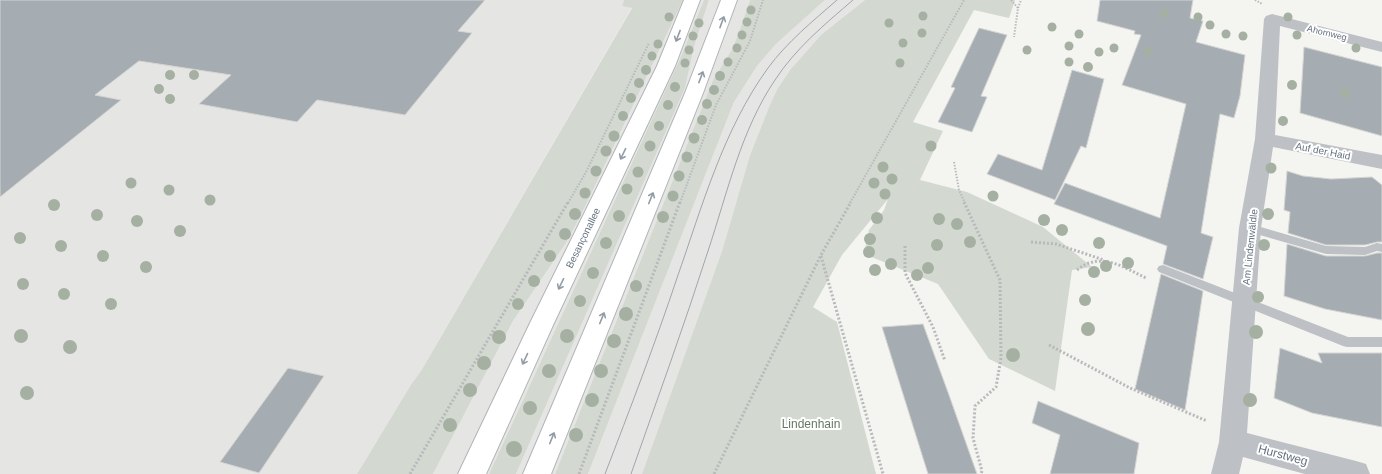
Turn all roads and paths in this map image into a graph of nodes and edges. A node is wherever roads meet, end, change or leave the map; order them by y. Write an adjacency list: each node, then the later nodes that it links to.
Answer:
1 (692, 0): 29 (main road, Besançonallee, one-way to 29)
2 (729, 0): 30 (main road, one-way to 2)
3 (763, 0): 31 (path)
4 (964, 0): 19 (path)
5 (1011, 0): 7 (path)
6 (1020, 0): 7 (path)
7 (1018, 8): 9 (path)
8 (1272, 19): 11 (street, Ahornweg); 12 (street, Am Lindenwäldle)
9 (1014, 37)
10 (650, 43): 28 (path)
11 (1382, 46)
12 (1265, 139): 14 (street, Auf der Haid); 15 (street, Am Lindenwäldle)
13 (954, 162): 34 (path)
14 (1382, 162)
15 (1250, 228): 18 (lane); 23 (street, Am Lindenwäldle)
16 (1031, 242): 20 (path)
17 (905, 246): 26 (path)
18 (1382, 248)
19 (821, 255): 32 (path); 33 (path)
20 (1110, 262): 21 (path); 22 (path)
21 (1163, 269): 23 (lane)
22 (1077, 270)
23 (1244, 301): 24 (lane); 27 (street, Am Lindenwäldle)
24 (1382, 342)
25 (1049, 345): 27 (path)
26 (945, 361)
27 (1234, 437): 35 (street, Am Lindenwäldle); 36 (street, Hurstweg)
28 (410, 474)
29 (472, 474)
30 (537, 474)
31 (579, 474)
32 (714, 474)
33 (883, 474)
34 (981, 474)
35 (1225, 474)
36 (1356, 474)

